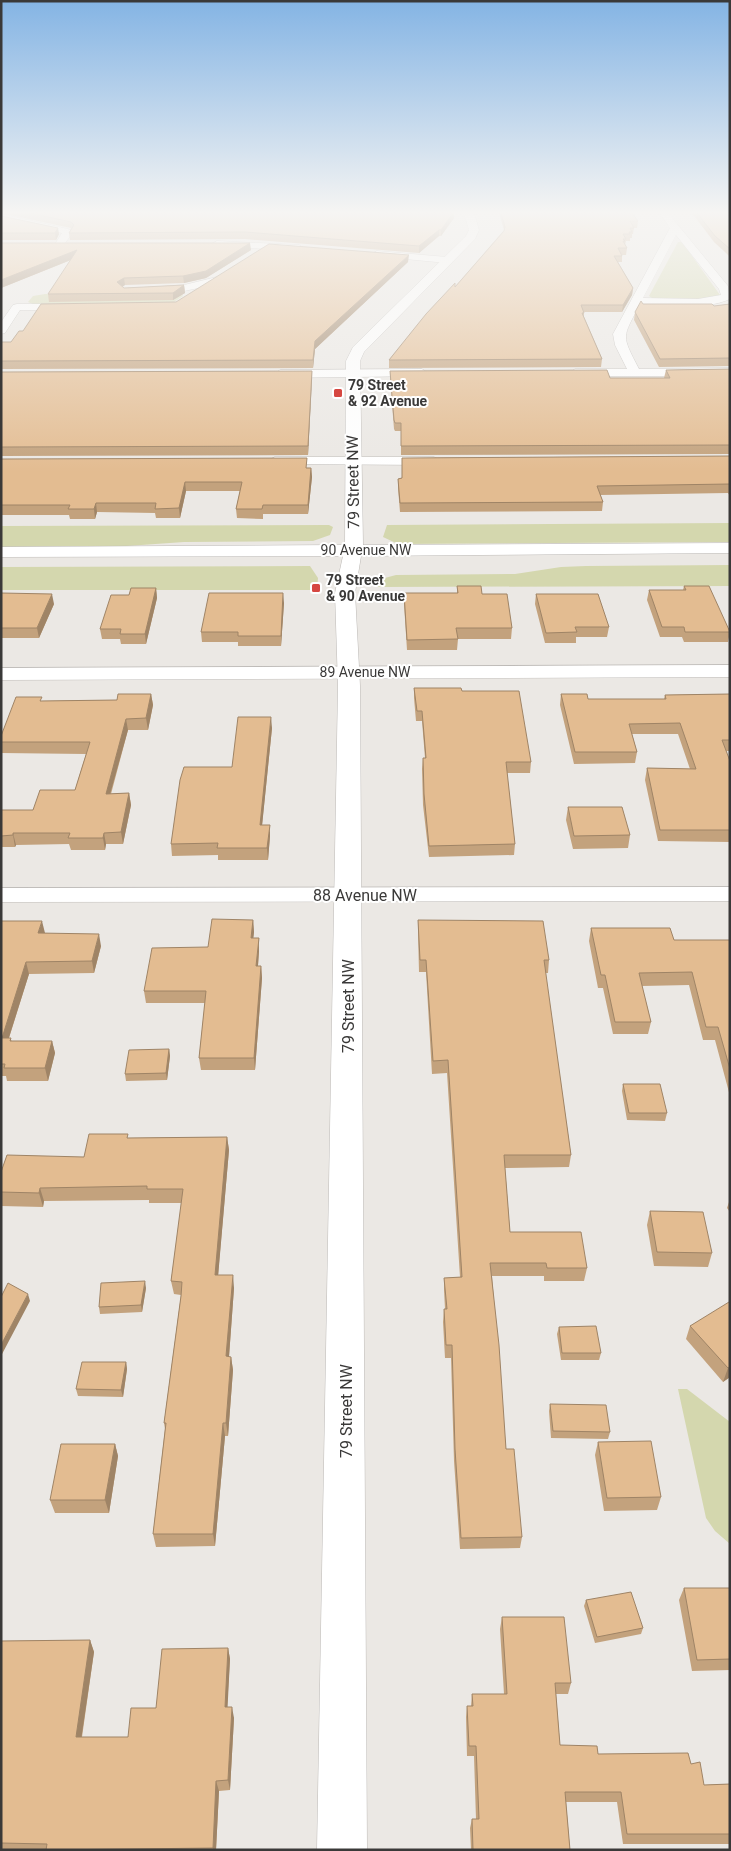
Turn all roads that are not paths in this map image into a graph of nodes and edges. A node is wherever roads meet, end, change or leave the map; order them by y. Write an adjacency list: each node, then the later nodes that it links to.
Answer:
1 (23, 299): 6 (street)
2 (408, 299): 13 (street, 79 Street NW)
3 (720, 299): 4 (street)
4 (638, 301): 8 (street)
5 (86, 306): 6 (street)
6 (17, 307): 7 (street)
7 (1, 331)
8 (635, 372): 9 (street); 11 (street)
9 (730, 372)
10 (439, 373): 13 (street)
11 (566, 373)
12 (265, 374): 13 (street)
13 (352, 374): 15 (street, 79 Street NW)
14 (259, 461): 15 (street)
15 (352, 461): 16 (street); 19 (street, 79 Street NW)
16 (443, 461)
17 (730, 548): 19 (street, 90 Avenue NW)
18 (1, 552): 19 (street, 90 Avenue NW)
19 (351, 556): 20 (street, 90 Avenue NW); 21 (street, 90 Avenue NW); 23 (street, 79 Street NW)
20 (730, 562)
21 (1, 564)
22 (730, 671): 23 (street, 89 Avenue NW)
23 (349, 672): 24 (street, 89 Avenue NW); 27 (street, 79 Street NW)
24 (1, 674)
25 (730, 894): 27 (street, 88 Avenue NW)
26 (1, 895): 27 (street, 88 Avenue NW)
27 (349, 895): 28 (street, 79 Street NW)
28 (342, 1850)

